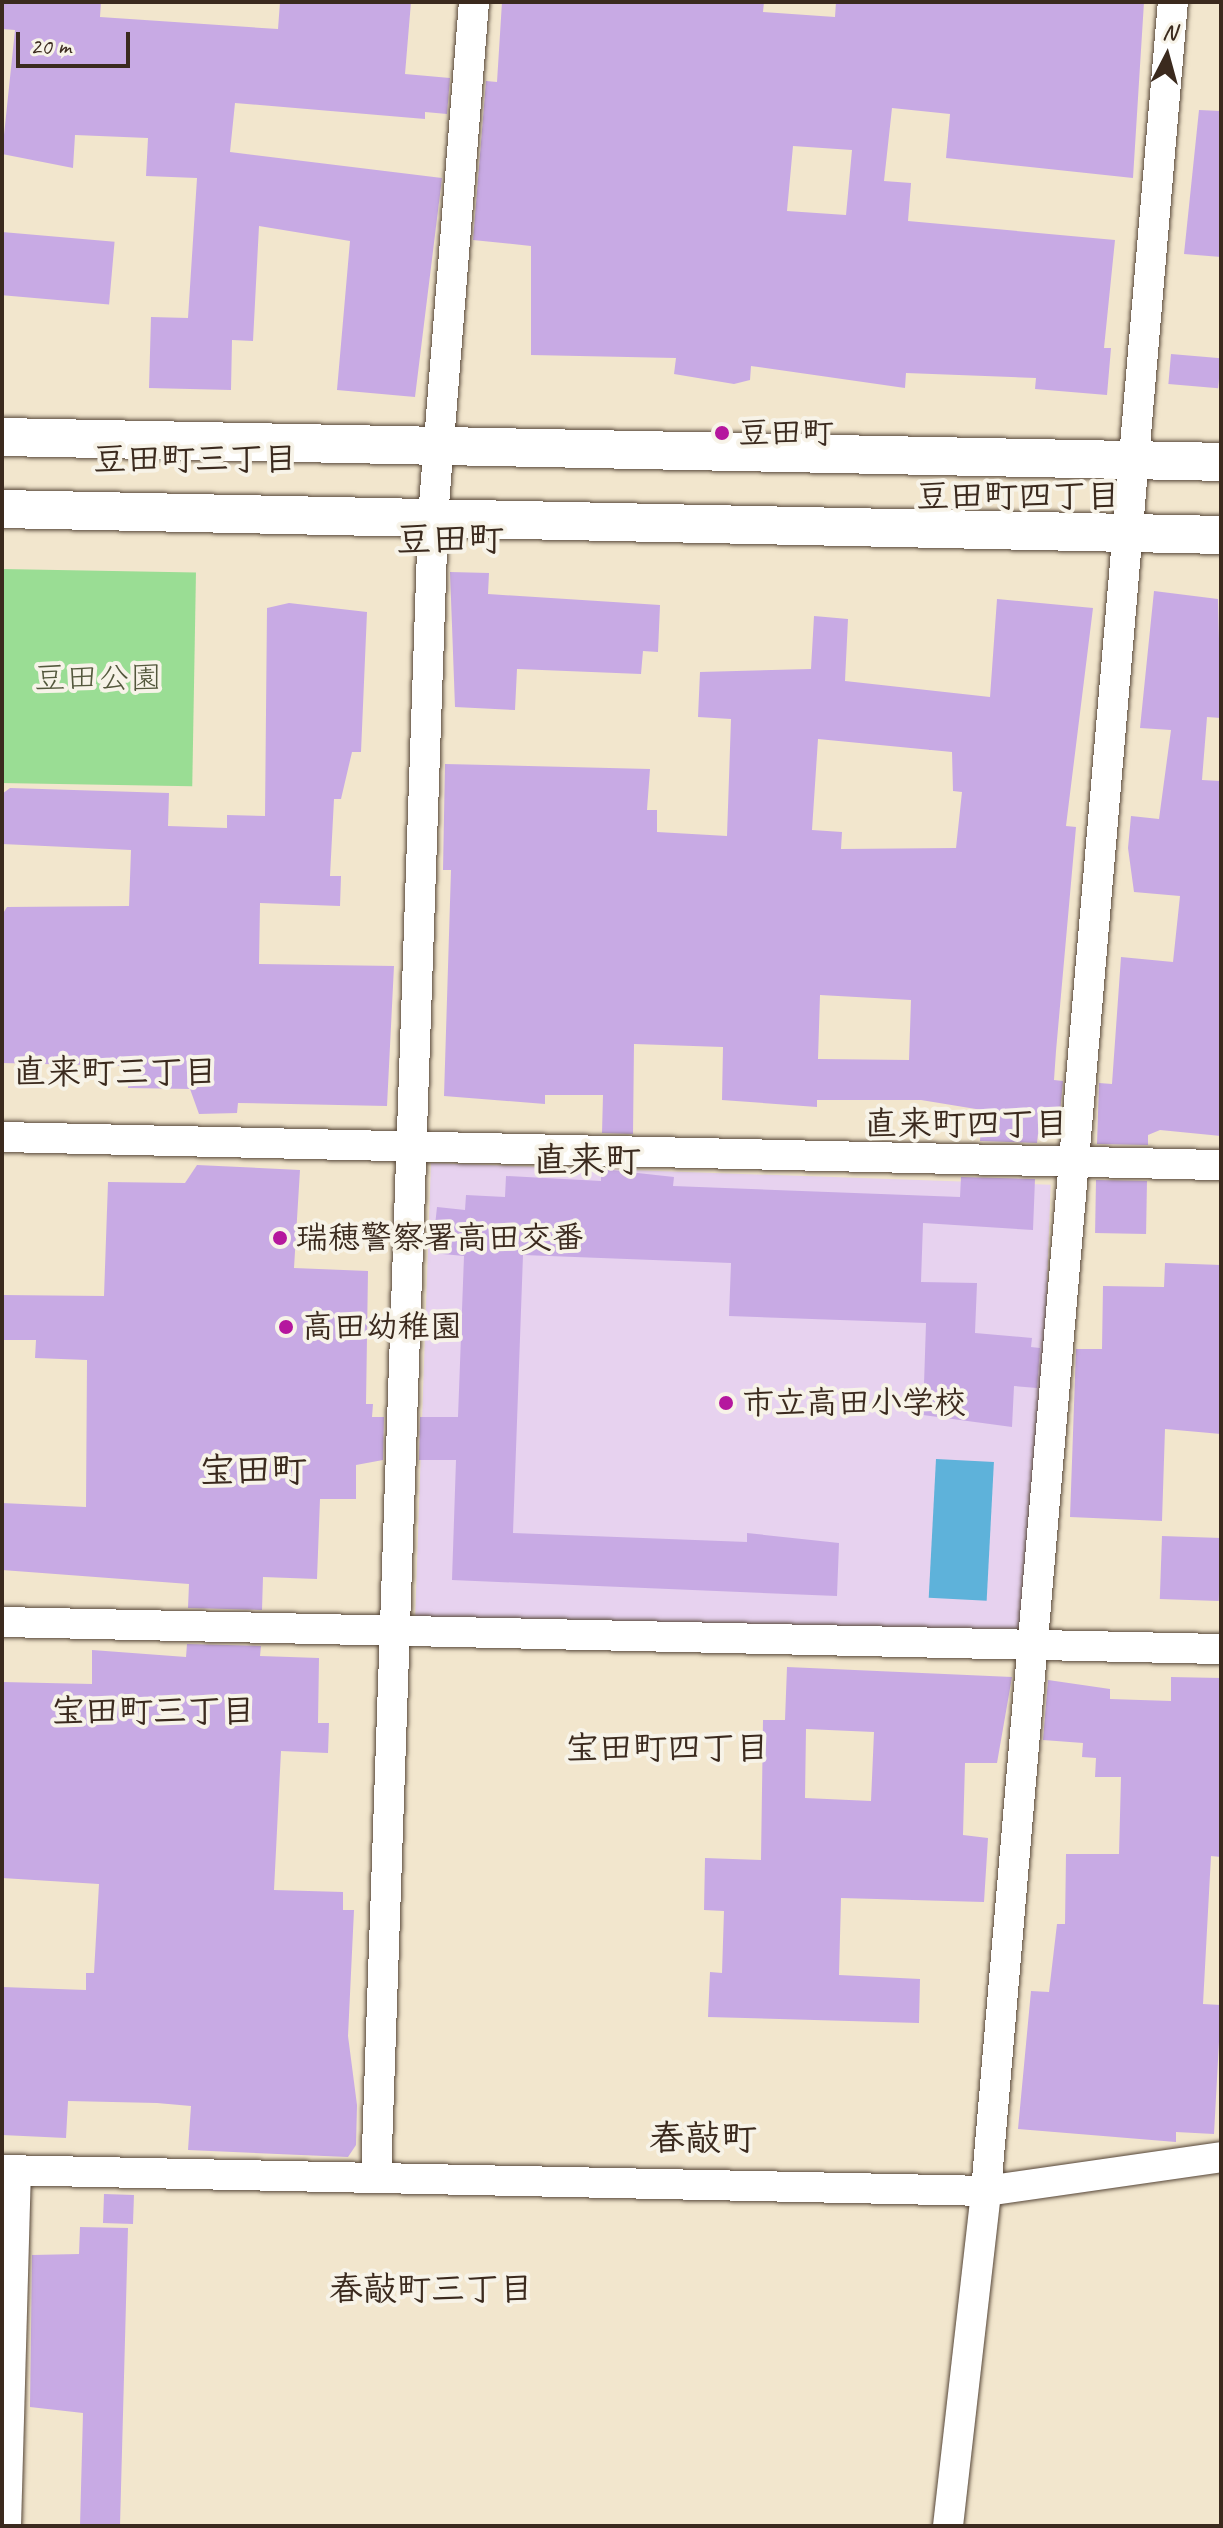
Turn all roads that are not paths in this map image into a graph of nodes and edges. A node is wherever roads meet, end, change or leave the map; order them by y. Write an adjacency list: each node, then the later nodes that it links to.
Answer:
1 (474, 2): 4 (street)
2 (1173, 2): 5 (street)
3 (2, 437): 4 (street)
4 (436, 445): 5 (street); 8 (street)
5 (1137, 460): 6 (street); 9 (street)
6 (1221, 462)
7 (2, 509): 8 (street)
8 (433, 517): 9 (street); 12 (street)
9 (1132, 534): 10 (street); 13 (street)
10 (1221, 535)
11 (2, 1137): 12 (street)
12 (413, 1147): 13 (street); 16 (street)
13 (1075, 1162): 14 (street); 17 (street)
14 (1221, 1165)
15 (2, 1622): 16 (street)
16 (396, 1631): 17 (street); 21 (street)
17 (1030, 1645): 18 (street); 22 (street)
18 (1221, 1649)
19 (1221, 2157): 22 (street)
20 (9, 2170): 21 (street); 23 (street)
21 (376, 2178): 22 (street)
22 (986, 2191): 24 (street)
23 (6, 2526)
24 (948, 2526)

